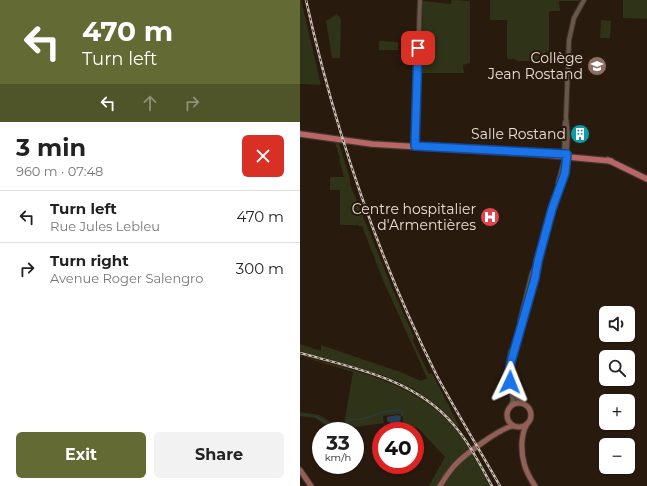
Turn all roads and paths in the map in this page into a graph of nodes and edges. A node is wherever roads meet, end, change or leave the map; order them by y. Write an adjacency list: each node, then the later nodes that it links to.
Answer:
1 (420, 0): 4 (street)
2 (584, 0): 5 (street)
3 (300, 134): 4 (main road)
4 (415, 146): 5 (main road)
5 (565, 156): 6 (main road); 7 (street)
6 (647, 179)
7 (538, 261): 8 (street); 9 (street)
8 (522, 403): 9 (main road); 12 (main road)
9 (511, 406): 10 (main road)
10 (508, 419): 11 (main road); 13 (main road)
11 (514, 426): 12 (main road); 13 (main road); 17 (main road)
12 (526, 426): 18 (main road)
13 (497, 433): 16 (main road)
14 (300, 470): 15 (main road)
15 (311, 486)
16 (440, 486)
17 (531, 486)
18 (535, 486)

